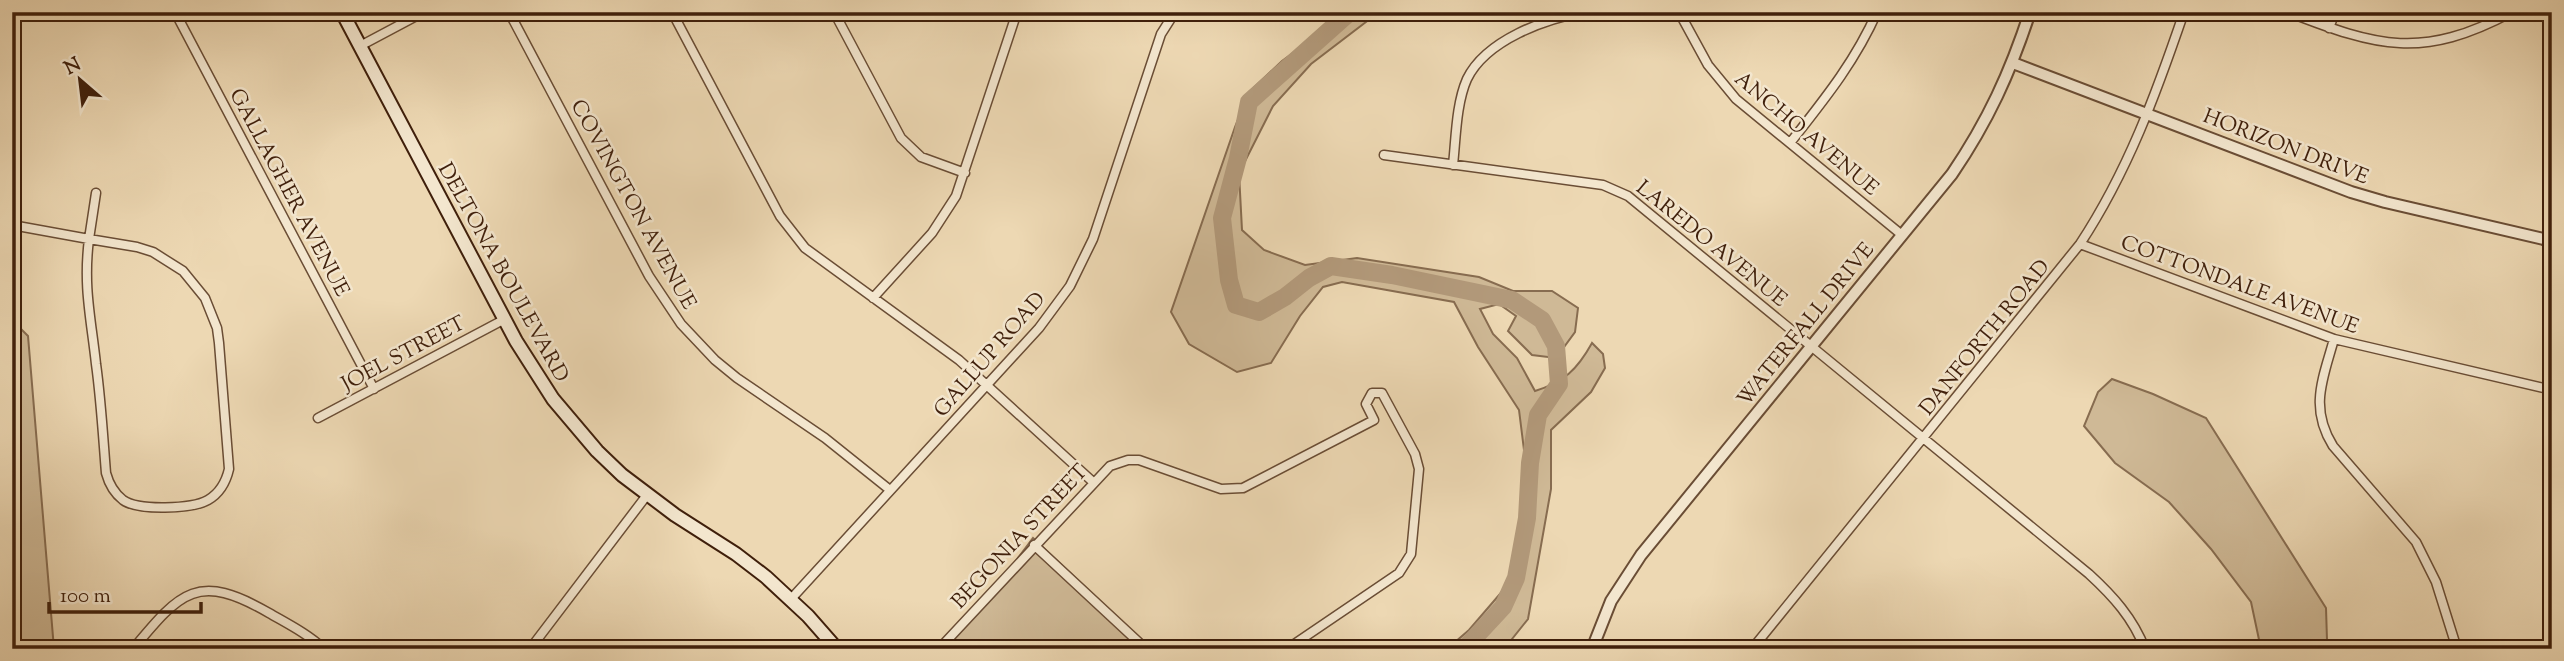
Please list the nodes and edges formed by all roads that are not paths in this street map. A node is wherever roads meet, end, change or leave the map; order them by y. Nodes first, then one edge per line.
1 (175, 12) edge
2 (342, 12) edge
3 (424, 12) edge
4 (509, 12) edge
5 (672, 12) edge
6 (834, 12) edge
7 (1017, 12) edge
8 (1175, 12) edge
9 (1586, 12) edge
10 (1679, 12) edge
11 (1877, 12) edge
12 (2030, 12) edge
13 (2184, 12) edge
14 (2288, 12) edge
15 (2335, 12) edge
16 (2512, 12) edge
17 (2329, 28) junction
18 (360, 46) junction
19 (2013, 62) junction
20 (2148, 114) junction
21 (1790, 143) junction
22 (1384, 155) dead end
23 (1453, 165) junction
24 (965, 173) junction
25 (96, 193) dead end
26 (12, 225) edge
27 (1902, 235) junction
28 (89, 239) junction
29 (2552, 240) edge
30 (2080, 244) junction
31 (873, 298) junction
32 (505, 319) junction
33 (2334, 339) junction
34 (1811, 346) junction
35 (987, 385) junction
36 (374, 388) junction
37 (2552, 390) edge
38 (318, 418) dead end
39 (1924, 438) junction
40 (1093, 482) junction
41 (890, 490) junction
42 (647, 495) junction
43 (1034, 545) junction
44 (791, 599) junction
45 (133, 649) edge
46 (324, 649) edge
47 (530, 649) edge
48 (837, 649) edge
49 (939, 649) edge
50 (1146, 649) edge
51 (1287, 649) edge
52 (1592, 649) edge
53 (1752, 649) edge
54 (2145, 649) edge
55 (2456, 649) edge

1 - 36 street, GALLAGHER AVENUE
2 - 18 main road, DELTONA BOULEVARD
3 - 18 street
4 - 41 street, COVINGTON AVENUE
5 - 31 street
6 - 24 street
7 - 24 street
8 - 35 street, GALLUP ROAD
9 - 23 street
10 - 21 street, ANCHO AVENUE
11 - 21 street
12 - 19 street, WATERFALL DRIVE
13 - 20 street, DANFORTH ROAD
14 - 17 street
15 - 17 street
16 - 17 street
18 - 32 main road, DELTONA BOULEVARD
19 - 20 street, HORIZON DRIVE
19 - 27 street, WATERFALL DRIVE
20 - 29 street, HORIZON DRIVE
20 - 30 street, DANFORTH ROAD
21 - 27 street, ANCHO AVENUE
22 - 23 street, LAREDO AVENUE
23 - 34 street, LAREDO AVENUE
24 - 31 street
25 - 28 street
26 - 28 street
27 - 34 street, WATERFALL DRIVE
28 - 28 street
30 - 33 street, COTTONDALE AVENUE
30 - 39 street, DANFORTH ROAD
31 - 35 street
32 - 36 street, JOEL STREET
32 - 42 main road, DELTONA BOULEVARD
33 - 37 street, COTTONDALE AVENUE
33 - 55 street
34 - 39 street, LAREDO AVENUE
34 - 52 street, WATERFALL DRIVE
35 - 40 street
35 - 41 street, GALLUP ROAD
36 - 38 street, JOEL STREET
39 - 53 street, DANFORTH ROAD
39 - 54 street, LAREDO AVENUE
40 - 43 street, BEGONIA STREET
40 - 51 street, BEGONIA STREET
41 - 44 street, GALLUP ROAD
42 - 44 main road, DELTONA BOULEVARD
42 - 47 street
43 - 49 street, BEGONIA STREET
43 - 50 street
44 - 48 main road, DELTONA BOULEVARD
45 - 46 street

